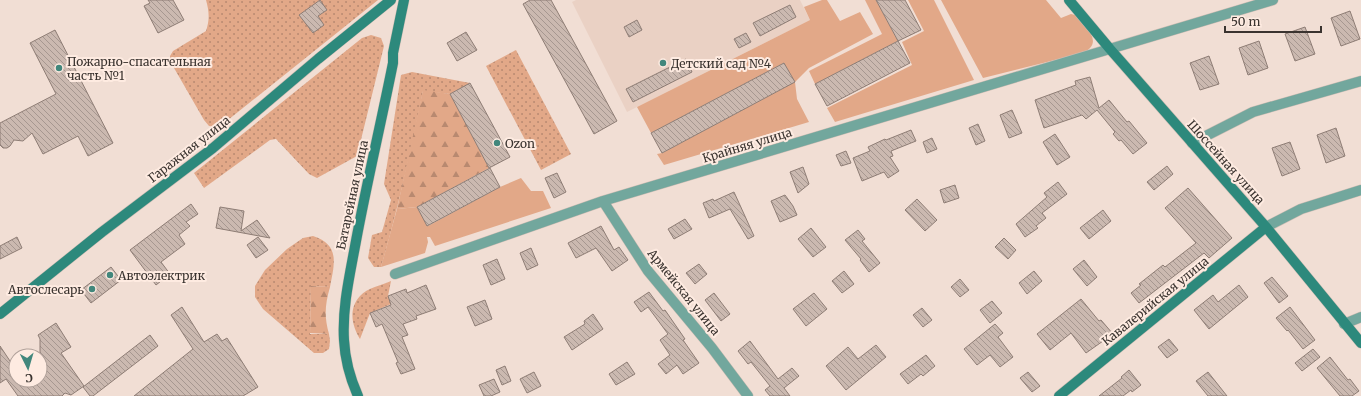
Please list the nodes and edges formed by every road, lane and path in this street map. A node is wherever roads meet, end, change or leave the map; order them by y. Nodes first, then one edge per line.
1 (391, 0) edge
2 (404, 0) edge
3 (1069, 0) edge
4 (1273, 0) edge
5 (1110, 49) junction
6 (1361, 81) edge
7 (1192, 143) junction
8 (1361, 190) edge
9 (603, 201) junction
10 (1266, 227) junction
11 (395, 274) dead end
12 (0, 314) edge
13 (1361, 318) edge
14 (1344, 324) junction
15 (1361, 343) edge
16 (358, 396) edge
17 (748, 396) edge
18 (1059, 396) edge

1 - 12 main road, Гаражная улица
2 - 16 main road, Батарейная улица
3 - 5 main road, Шоссейная улица
4 - 5 street, Крайняя улица
5 - 7 main road, Шоссейная улица
5 - 9 street, Крайняя улица
6 - 7 street
7 - 10 main road, Шоссейная улица
8 - 10 street
9 - 11 street, Крайняя улица
9 - 17 street, Армейская улица
10 - 14 main road, Шоссейная улица
10 - 18 main road, Кавалерийская улица
13 - 14 street
14 - 15 main road, Шоссейная улица

